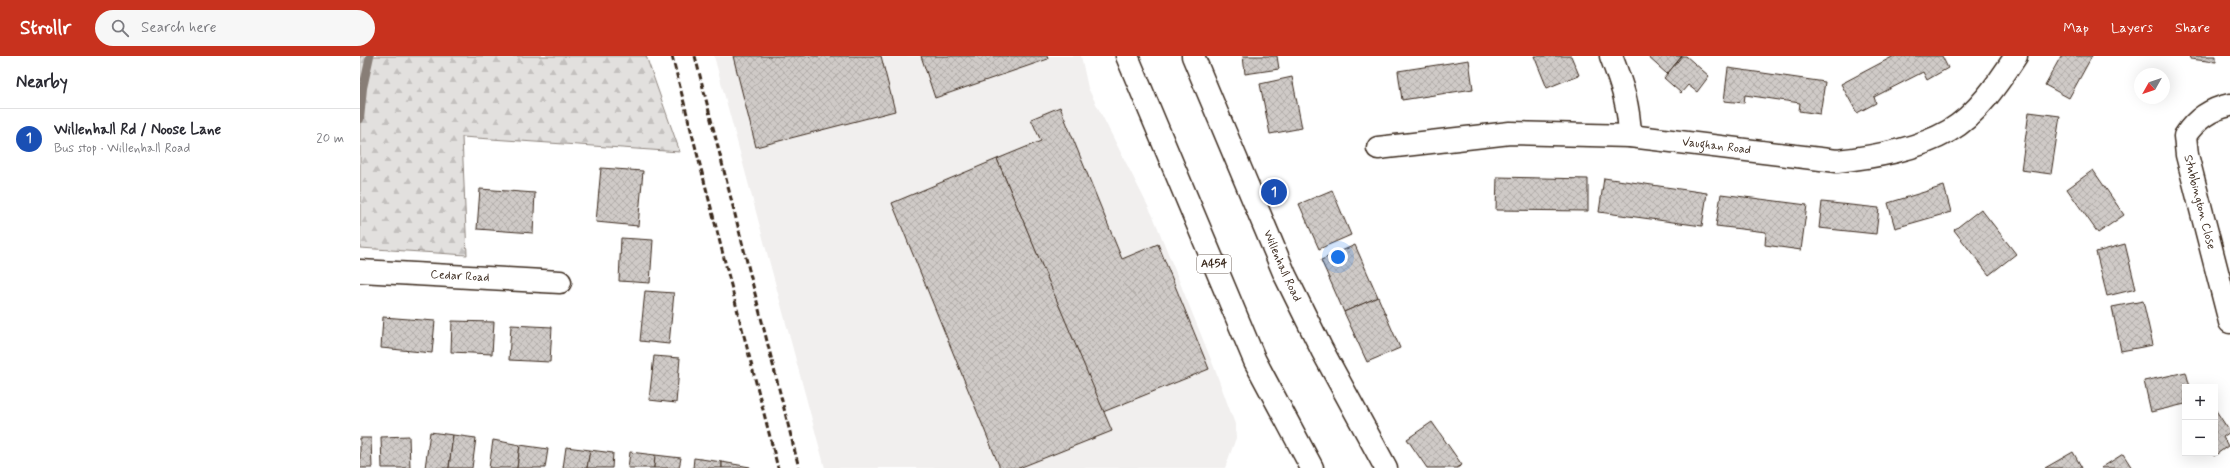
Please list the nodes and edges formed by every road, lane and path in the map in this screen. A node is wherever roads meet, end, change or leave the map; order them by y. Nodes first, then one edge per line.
1 (1127, 56) edge
2 (1194, 56) edge
3 (1611, 56) edge
4 (2016, 56) edge
5 (2230, 105) edge
6 (1630, 136) junction
7 (1378, 148) dead end
8 (360, 271) edge
9 (560, 282) dead end
10 (2230, 322) edge
11 (1312, 468) edge
12 (1386, 468) edge

1 - 11 main road, A454
2 - 12 main road, Willenhall Road
3 - 6 main road
4 - 6 main road, Vaughan Road
5 - 10 main road, Stubbington Close
6 - 7 main road, Vaughan Road
8 - 9 main road, Cedar Road

